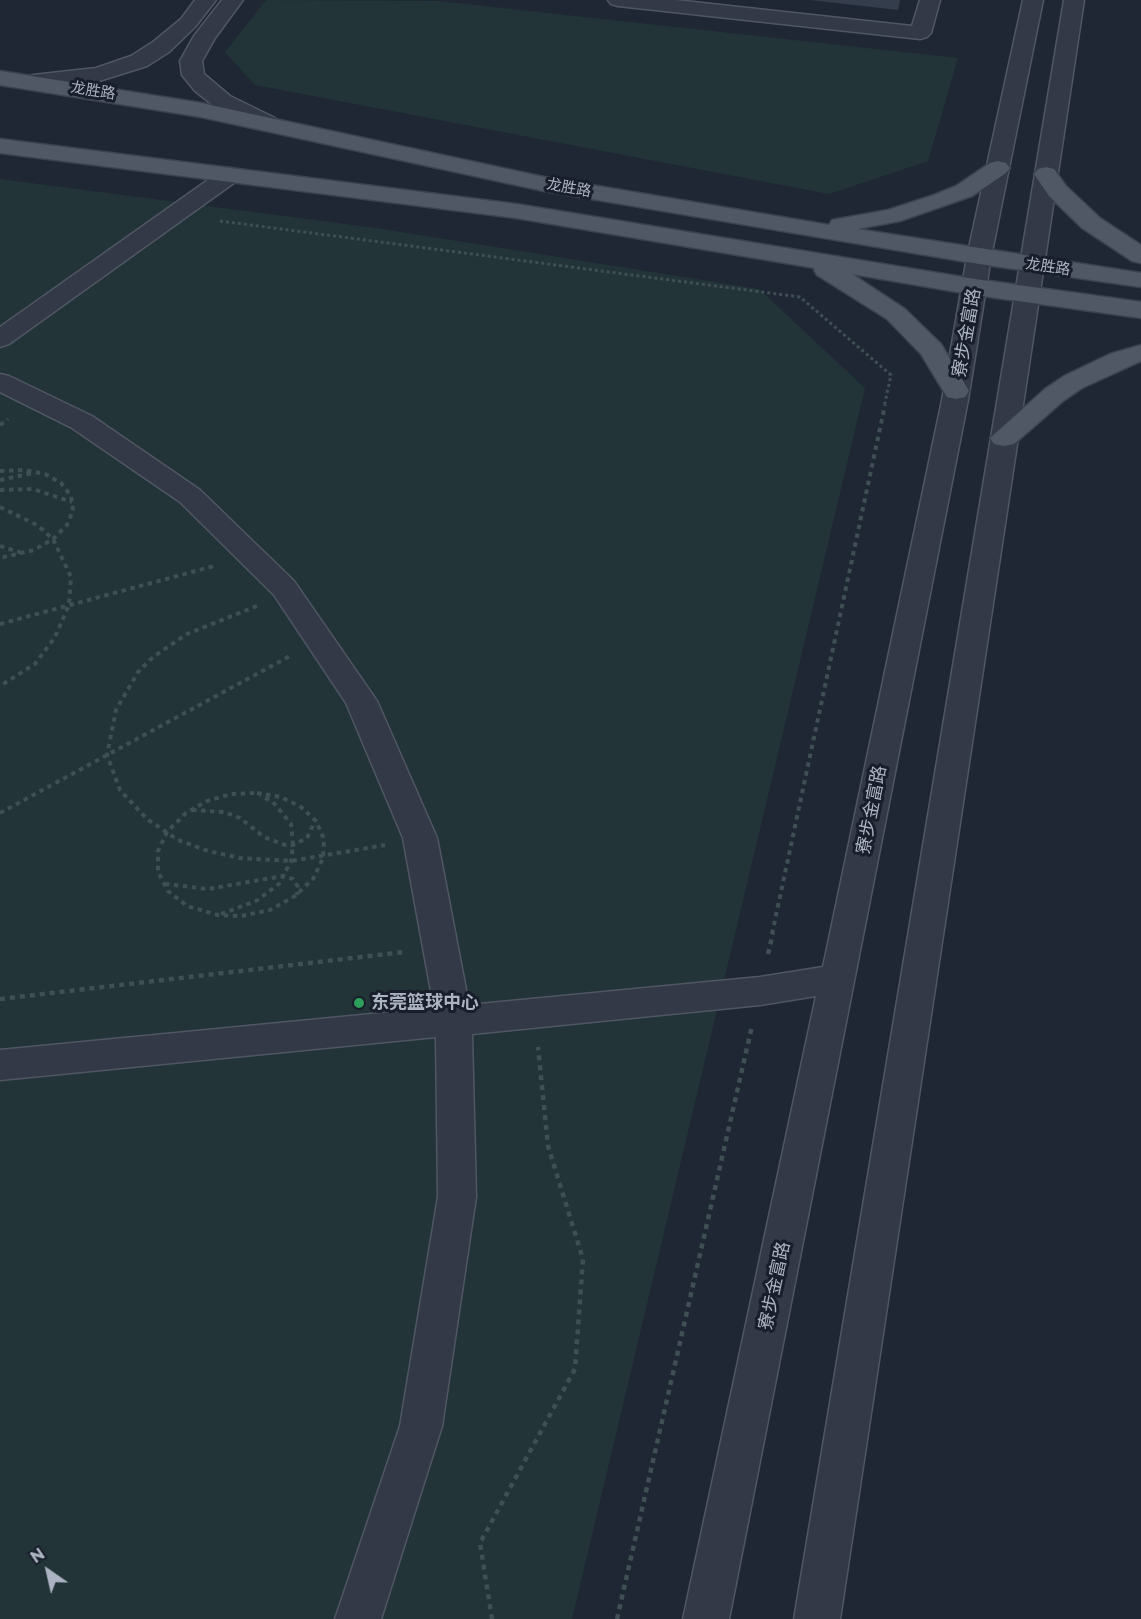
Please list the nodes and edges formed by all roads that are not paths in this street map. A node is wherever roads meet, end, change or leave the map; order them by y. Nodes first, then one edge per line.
1 (206, 0) edge
2 (233, 0) edge
3 (618, 0) edge
4 (930, 0) edge
5 (1033, 0) edge
6 (1074, 0) edge
7 (0, 78) edge
8 (33, 82) junction
9 (267, 123) junction
10 (0, 146) edge
11 (998, 168) junction
12 (1046, 174) junction
13 (230, 175) junction
14 (804, 228) junction
15 (1141, 256) edge
16 (797, 257) junction
17 (977, 272) junction
18 (1029, 279) junction
19 (1141, 280) edge
20 (1141, 310) edge
21 (0, 339) edge
22 (1141, 353) edge
23 (0, 382) edge
24 (956, 391) junction
25 (1004, 438) junction
26 (838, 979) junction
27 (454, 1021) junction
28 (0, 1065) edge
29 (358, 1619) edge
30 (706, 1619) edge
31 (817, 1619) edge

1 - 8 street
2 - 9 street
3 - 4 street
5 - 11 street, 寮步金富路
6 - 12 street
7 - 8 main road, 龙胜路
8 - 9 main road, 龙胜路
9 - 14 main road, 龙胜路
10 - 13 main road, 龙胜路
11 - 14 main road
11 - 17 street, 寮步金富路
12 - 15 main road
12 - 18 street
13 - 16 main road, 龙胜路
13 - 21 street
14 - 17 main road, 龙胜路
16 - 17 main road, 龙胜路
16 - 24 main road
17 - 18 main road, 龙胜路
17 - 24 street, 寮步金富路
18 - 19 main road, 龙胜路
18 - 20 main road, 龙胜路
18 - 25 street
22 - 25 main road
23 - 27 street
24 - 26 street, 寮步金富路
25 - 31 street
26 - 27 street
26 - 30 street, 寮步金富路
27 - 28 street
27 - 29 street

